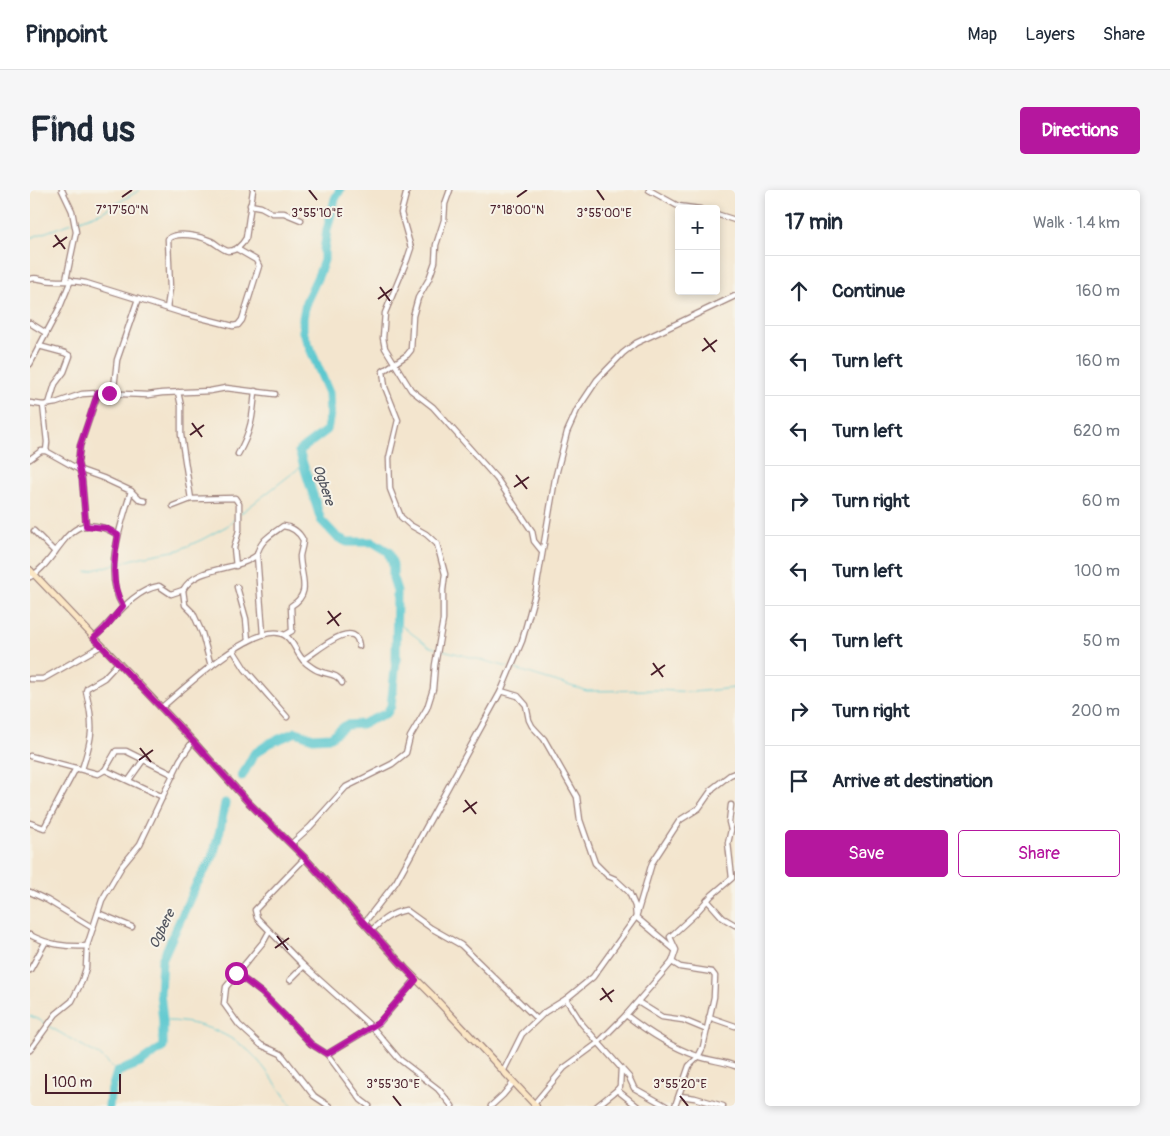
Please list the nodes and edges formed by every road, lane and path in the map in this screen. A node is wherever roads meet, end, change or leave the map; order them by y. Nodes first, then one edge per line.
1 (62, 190) edge
2 (253, 190) edge
3 (407, 190) edge
4 (450, 190) edge
5 (649, 190) edge
6 (250, 205) junction
7 (676, 205) edge
8 (720, 215) edge
9 (301, 220) dead end
10 (735, 220) edge
11 (237, 249) junction
12 (30, 279) edge
13 (68, 280) junction
14 (735, 296) edge
15 (138, 299) junction
16 (167, 308) junction
17 (30, 323) edge
18 (46, 333) junction
19 (39, 346) junction
20 (32, 352) edge
21 (30, 364) edge
22 (394, 364) junction
23 (255, 391) junction
24 (98, 392) junction
25 (178, 392) junction
26 (109, 393) junction
27 (275, 394) dead end
28 (30, 403) edge
29 (49, 404) junction
30 (43, 405) junction
31 (46, 450) junction
32 (238, 454) dead end
33 (30, 459) edge
34 (78, 469) junction
35 (131, 491) junction
36 (191, 499) junction
37 (145, 502) dead end
38 (173, 506) dead end
39 (86, 526) junction
40 (34, 531) dead end
41 (118, 535) junction
42 (542, 551) junction
43 (55, 552) junction
44 (257, 555) junction
45 (236, 566) junction
46 (32, 574) edge
47 (237, 586) dead end
48 (183, 590) junction
49 (123, 606) junction
50 (263, 634) junction
51 (285, 635) junction
52 (94, 638) junction
53 (248, 641) junction
54 (102, 646) junction
55 (359, 646) dead end
56 (234, 650) junction
57 (303, 660) junction
58 (118, 663) junction
59 (211, 666) junction
60 (30, 679) edge
61 (342, 683) dead end
62 (500, 691) junction
63 (161, 708) junction
64 (287, 716) dead end
65 (193, 741) junction
66 (30, 756) edge
67 (144, 759) junction
68 (76, 768) junction
69 (82, 769) junction
70 (104, 770) junction
71 (735, 773) edge
72 (174, 775) junction
73 (129, 780) junction
74 (163, 797) junction
75 (731, 805) dead end
76 (30, 823) edge
77 (732, 835) edge
78 (291, 844) junction
79 (305, 858) junction
80 (30, 892) edge
81 (708, 900) junction
82 (98, 913) junction
83 (636, 917) junction
84 (364, 924) junction
85 (735, 925) edge
86 (132, 927) dead end
87 (92, 928) junction
88 (371, 931) junction
89 (269, 932) junction
90 (30, 935) edge
91 (45, 943) junction
92 (87, 946) junction
93 (676, 950) junction
94 (672, 962) junction
95 (304, 966) junction
96 (30, 970) edge
97 (236, 973) junction
98 (290, 980) dead end
99 (416, 980) junction
100 (566, 1000) junction
101 (638, 1002) junction
102 (626, 1015) junction
103 (709, 1017) junction
104 (537, 1019) junction
105 (735, 1026) edge
106 (373, 1028) junction
107 (706, 1030) junction
108 (598, 1043) junction
109 (30, 1050) edge
110 (327, 1054) junction
111 (698, 1057) junction
112 (735, 1066) edge
113 (621, 1067) junction
114 (503, 1072) junction
115 (513, 1083) junction
116 (618, 1090) junction
117 (680, 1096) junction
118 (658, 1104) edge
119 (535, 1105) edge
120 (329, 1106) edge
121 (368, 1106) edge
122 (452, 1106) edge
123 (491, 1106) edge
124 (597, 1106) edge
125 (637, 1106) edge
126 (666, 1106) edge
127 (676, 1106) edge
128 (723, 1106) edge

1 - 13 street
2 - 6 street
3 - 22 street
4 - 22 street
5 - 7 street
6 - 9 street
6 - 11 street
8 - 10 street
11 - 16 street
11 - 16 street
12 - 13 street
13 - 15 street
13 - 18 street
14 - 42 street
15 - 16 street
15 - 26 street
17 - 18 street
18 - 19 street
19 - 20 street
19 - 29 street
20 - 21 street
22 - 42 street
22 - 78 street
23 - 25 street
23 - 27 street
23 - 32 street
24 - 26 street
24 - 29 street
24 - 34 street
25 - 26 street
25 - 36 street
28 - 30 street
29 - 30 street
30 - 31 street
31 - 33 street
31 - 34 street
34 - 35 street
34 - 39 street
35 - 37 street
35 - 41 street
36 - 38 street
36 - 45 street
39 - 41 street
39 - 43 street
40 - 43 street
41 - 49 street
42 - 62 street
43 - 46 street
44 - 45 street
44 - 50 street
44 - 51 street
45 - 48 street
46 - 52 main road
47 - 53 street
48 - 49 street
48 - 59 street
49 - 52 street
50 - 51 street
50 - 53 street
51 - 57 street
52 - 54 main road
53 - 56 street
54 - 58 main road
54 - 60 street
55 - 57 street
56 - 59 street
56 - 64 street
57 - 61 street
58 - 63 main road
58 - 69 street
59 - 63 street
62 - 83 street
62 - 84 street
63 - 65 main road
65 - 72 street
65 - 78 main road
66 - 68 street
67 - 70 street
67 - 72 street
67 - 73 street
68 - 69 street
68 - 76 street
69 - 70 street
70 - 73 street
71 - 83 street
72 - 74 street
73 - 74 street
74 - 82 street
75 - 77 street
77 - 81 street
78 - 79 main road
79 - 84 main road
79 - 89 street
80 - 87 street
81 - 85 street
81 - 93 street
82 - 86 street
82 - 87 street
83 - 93 street
83 - 100 street
84 - 88 main road
87 - 92 street
88 - 99 main road
88 - 104 street
89 - 95 street
89 - 97 street
90 - 91 street
91 - 92 street
91 - 96 street
92 - 109 street
93 - 94 street
94 - 101 street
94 - 103 street
95 - 98 street
95 - 106 street
97 - 110 street
97 - 120 street
99 - 106 street
99 - 114 main road
100 - 104 street
100 - 108 street
101 - 102 street
101 - 107 street
102 - 108 street
102 - 111 street
103 - 105 street
103 - 107 street
104 - 114 street
106 - 110 street
106 - 122 street
107 - 111 street
108 - 113 street
108 - 119 street
110 - 121 street
111 - 112 street
111 - 117 street
113 - 116 street
113 - 118 street
114 - 115 main road
115 - 119 main road
115 - 123 street
116 - 124 street
116 - 125 street
117 - 127 street
117 - 128 street
118 - 126 street

